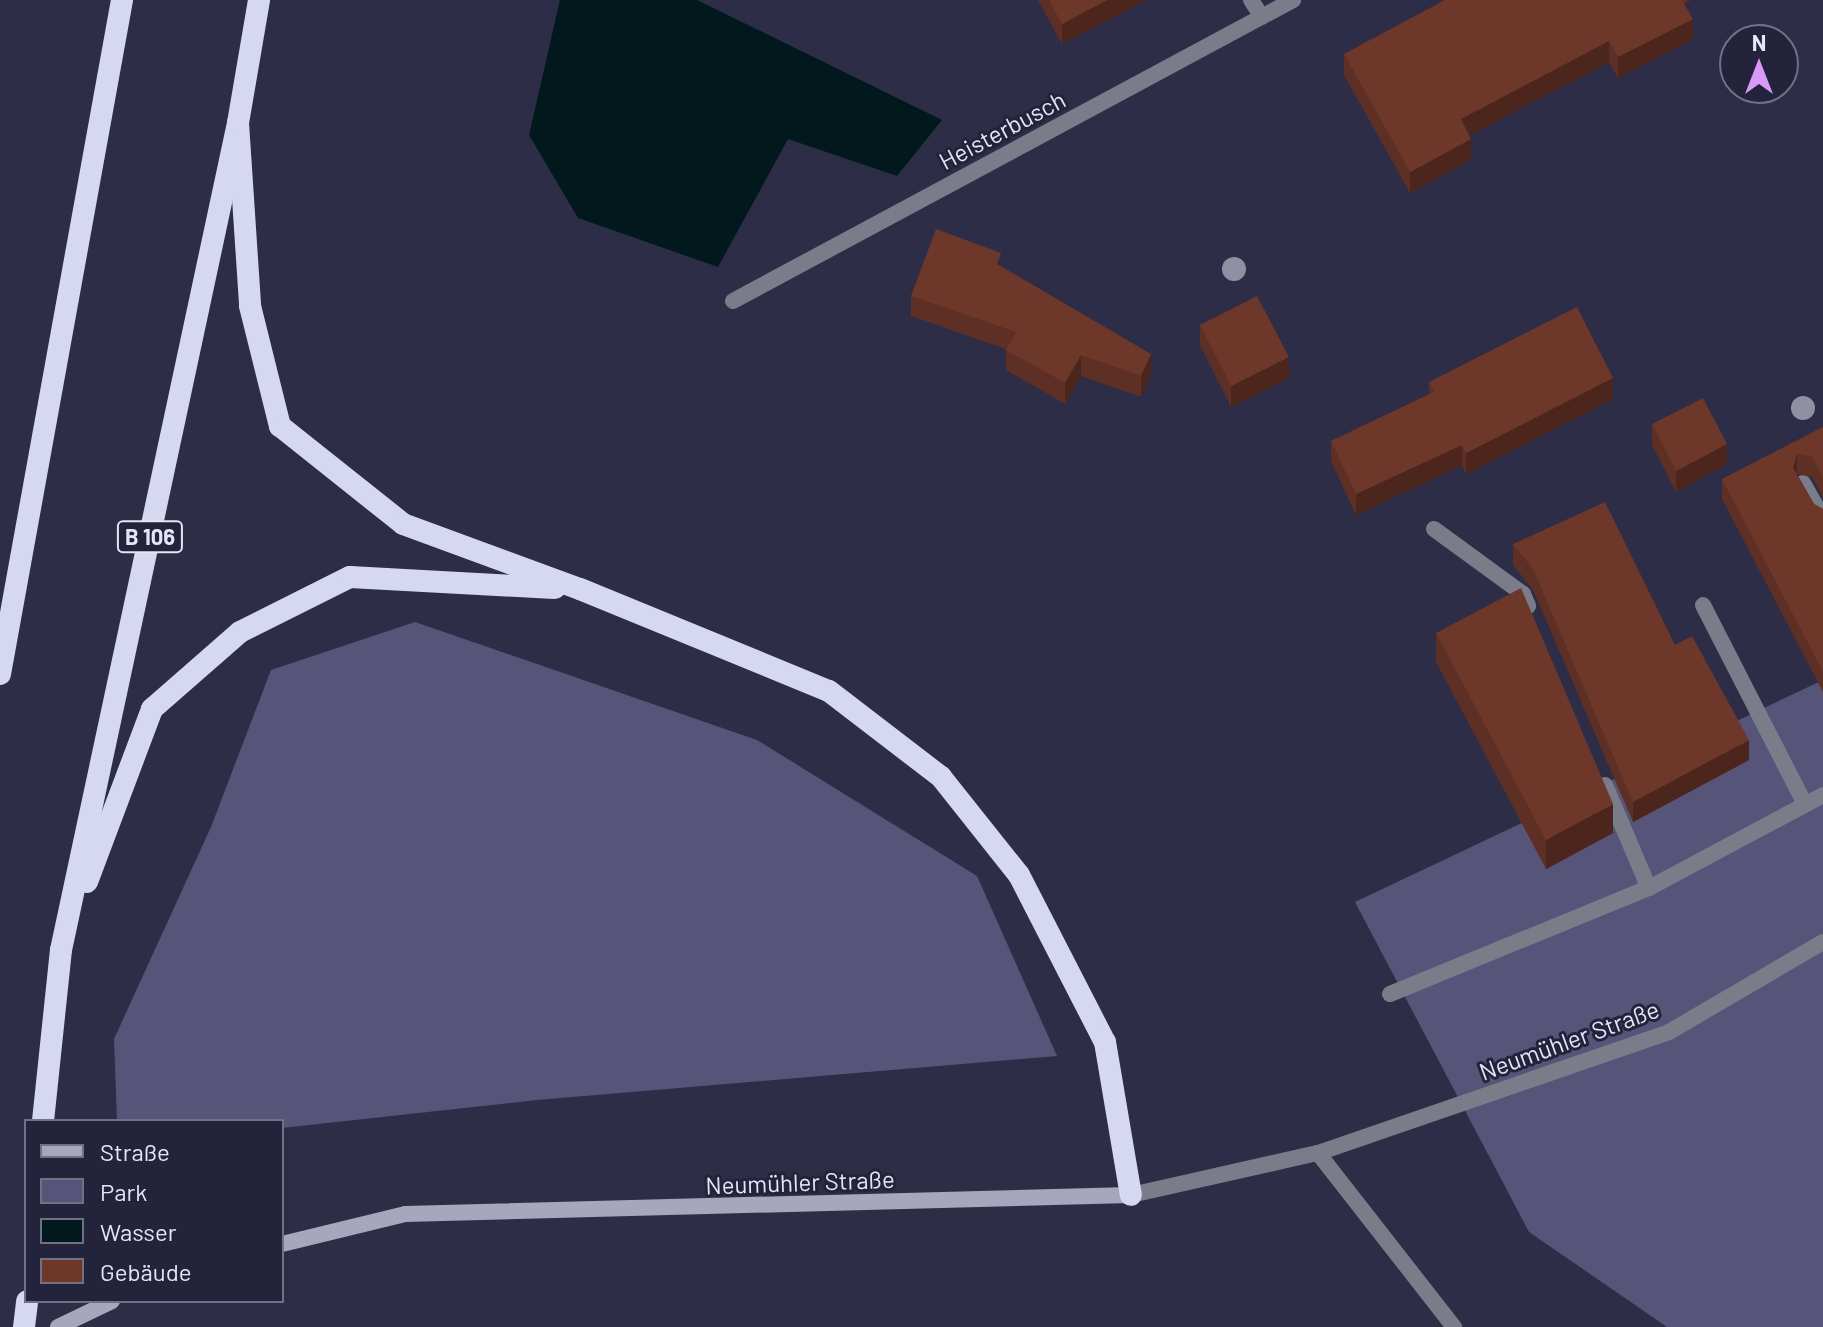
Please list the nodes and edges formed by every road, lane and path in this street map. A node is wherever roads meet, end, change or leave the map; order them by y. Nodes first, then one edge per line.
1 (122, 0) edge
2 (259, 0) edge
3 (1251, 0) edge
4 (1293, 0) edge
5 (1262, 17) junction
6 (238, 123) junction
7 (733, 301) dead end
8 (1803, 483) edge
9 (1823, 518) edge
10 (1434, 529) dead end
11 (580, 589) junction
12 (1703, 605) dead end
13 (1535, 623) edge
14 (0, 674) edge
15 (1598, 770) edge
16 (1823, 795) edge
17 (1805, 804) junction
18 (1649, 888) junction
19 (1823, 942) edge
20 (61, 950) junction
21 (1390, 994) dead end
22 (43, 1119) edge
23 (1318, 1153) junction
24 (1131, 1195) junction
25 (284, 1244) edge
26 (27, 1303) edge
27 (108, 1303) edge
28 (24, 1327) edge
29 (58, 1327) edge
30 (1454, 1327) edge

1 - 14 highway
2 - 6 highway, B 106
3 - 5 street
4 - 5 street, Heisterbusch
5 - 7 street, Heisterbusch
6 - 11 highway
6 - 20 highway, B 106
8 - 9 street
10 - 13 street
11 - 20 highway
11 - 24 highway
12 - 17 street
15 - 18 street
16 - 17 street
17 - 18 street
18 - 21 street
19 - 23 street, Neumühler Straße
20 - 22 highway, B 106
23 - 24 street, Neumühler Straße
23 - 30 street
24 - 25 main road, Neumühler Straße
26 - 28 highway
27 - 29 main road

